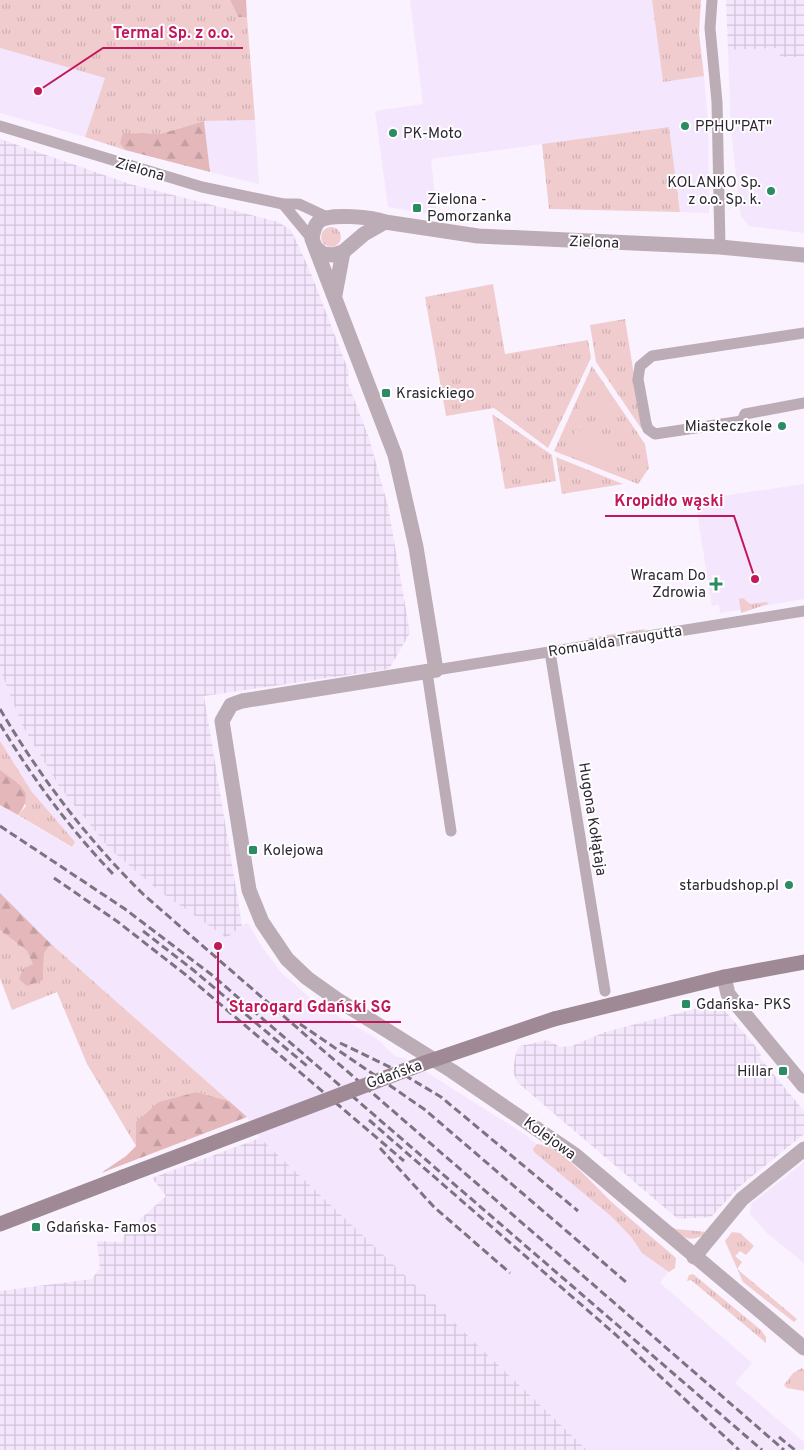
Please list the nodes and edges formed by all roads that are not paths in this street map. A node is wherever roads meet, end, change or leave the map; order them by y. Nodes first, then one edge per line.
1 (712, 0) edge
2 (0, 126) edge
3 (283, 204) junction
4 (333, 218) junction
5 (385, 222) junction
6 (314, 243) junction
7 (720, 247) junction
8 (345, 249) junction
9 (804, 255) edge
10 (336, 296) junction
11 (804, 333) edge
12 (804, 403) edge
13 (804, 611) edge
14 (550, 652) junction
15 (432, 671) junction
16 (242, 701) joint
17 (451, 831) dead end
18 (803, 961) edge
19 (724, 977) junction
20 (605, 991) dead end
21 (804, 1086) edge
22 (804, 1149) edge
23 (0, 1224) edge
24 (694, 1257) junction
25 (804, 1348) edge

1 - 7 street
2 - 3 street, Zielona
3 - 4 street, Zielona
3 - 6 street
4 - 5 street, Zielona
4 - 6 street
4 - 8 street
5 - 7 street, Zielona
5 - 8 street
6 - 8 street
6 - 10 street
7 - 9 street, Zielona
8 - 10 street
10 - 15 street
11 - 12 street
13 - 14 street, Romualda Traugutta
14 - 15 street, Romualda Traugutta
14 - 20 street, Hugona Kołłątaja
15 - 16 street, Romualda Traugutta
15 - 17 street
16 - 24 street, Kolejowa
18 - 19 main road, Gdańska
19 - 21 street
19 - 23 main road, Gdańska, bridge
22 - 24 street
24 - 25 street, Kolejowa

